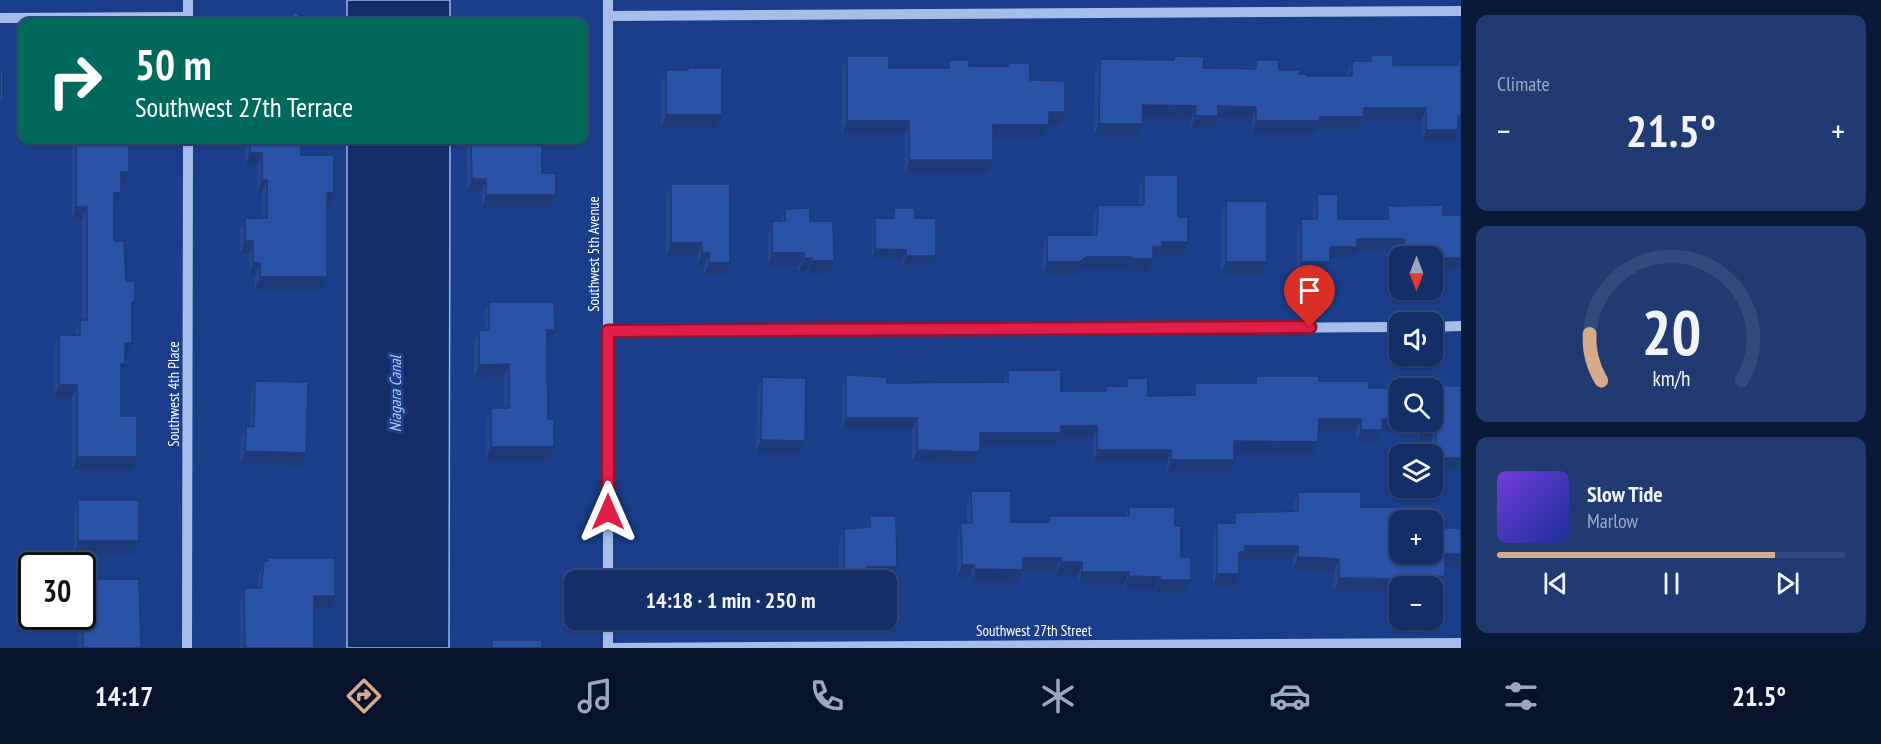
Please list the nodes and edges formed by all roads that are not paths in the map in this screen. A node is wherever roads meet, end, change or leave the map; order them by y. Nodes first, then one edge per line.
1 (188, 0) edge
2 (608, 0) edge
3 (1461, 11) edge
4 (608, 16) junction
5 (0, 18) edge
6 (18, 18) edge
7 (188, 18) edge
8 (188, 144) edge
9 (1461, 326) edge
10 (1389, 327) edge
11 (1443, 327) edge
12 (608, 331) junction
13 (608, 570) edge
14 (608, 630) edge
15 (1461, 643) edge
16 (187, 648) edge
17 (608, 648) edge

1 - 7 street
2 - 4 street, Southwest 5th Avenue
3 - 4 street
4 - 12 street, Southwest 5th Avenue
5 - 6 street
8 - 16 street, Southwest 4th Place
9 - 11 street
10 - 12 street
12 - 13 street, Southwest 5th Avenue
14 - 17 street
15 - 17 street, Southwest 27th Street

